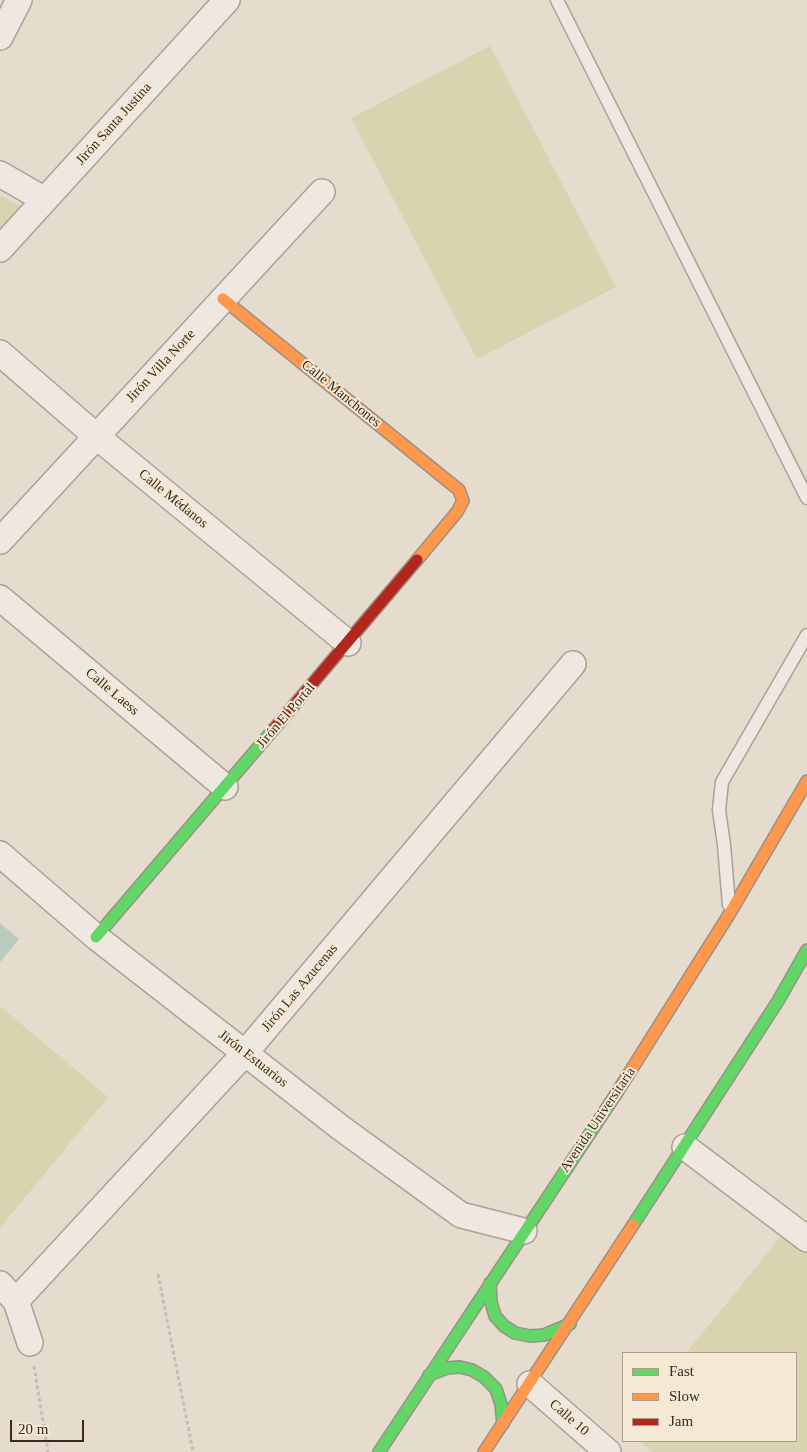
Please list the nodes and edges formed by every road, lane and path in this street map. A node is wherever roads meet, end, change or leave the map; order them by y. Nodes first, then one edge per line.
1 (19, 0) edge
2 (227, 0) edge
3 (557, 0) edge
4 (0, 37) edge
5 (0, 174) edge
6 (322, 192) dead end
7 (45, 200) junction
8 (0, 249) edge
9 (223, 299) junction
10 (0, 353) edge
11 (96, 436) junction
12 (459, 490) joint
13 (807, 498) edge
14 (0, 541) edge
15 (0, 598) edge
16 (807, 635) edge
17 (348, 643) junction
18 (572, 664) dead end
19 (807, 781) edge
20 (225, 787) junction
21 (0, 854) edge
22 (730, 913) junction
23 (96, 937) junction
24 (807, 950) edge
25 (245, 1053) junction
26 (685, 1147) junction
27 (524, 1231) junction
28 (807, 1239) edge
29 (158, 1274) dead end
30 (490, 1283) junction
31 (8, 1292) edge
32 (570, 1324) junction
33 (30, 1343) joint
34 (429, 1375) junction
35 (530, 1384) junction
36 (503, 1424) junction
37 (48, 1452) edge
38 (193, 1452) edge
39 (379, 1452) edge
40 (484, 1452) edge
41 (608, 1452) edge

1 - 4 street
2 - 7 street, Jirón Santa Justina
3 - 13 lane
5 - 7 street
6 - 9 street, Jirón Villa Norte
7 - 8 street, Jirón Santa Justina
9 - 11 street, Jirón Villa Norte
9 - 12 main road, Calle Manchones
10 - 11 street, Calle Médanos
11 - 14 street, Jirón Villa Norte
11 - 17 street, Calle Médanos
12 - 17 main road, Jirón El Portal
15 - 20 street, Calle Laess
16 - 22 lane
17 - 20 main road, Jirón El Portal
18 - 25 street, Jirón Las Azucenas
19 - 22 main road, Avenida Universitaria
20 - 23 main road, Jirón El Portal
21 - 23 street, Jirón Estuarios
22 - 27 main road, Avenida Universitaria
23 - 25 street, Jirón Estuarios
24 - 26 main road
25 - 27 street, Jirón Estuarios
25 - 31 street, Jirón Las Azucenas
26 - 28 street
26 - 32 main road
27 - 30 main road, Avenida Universitaria
29 - 38 path
30 - 32 main road
30 - 34 main road, Avenida Universitaria
31 - 33 street
32 - 35 main road
33 - 37 path
34 - 36 main road
34 - 39 main road, Avenida Universitaria
35 - 36 main road
35 - 41 street, Calle 10
36 - 40 main road

